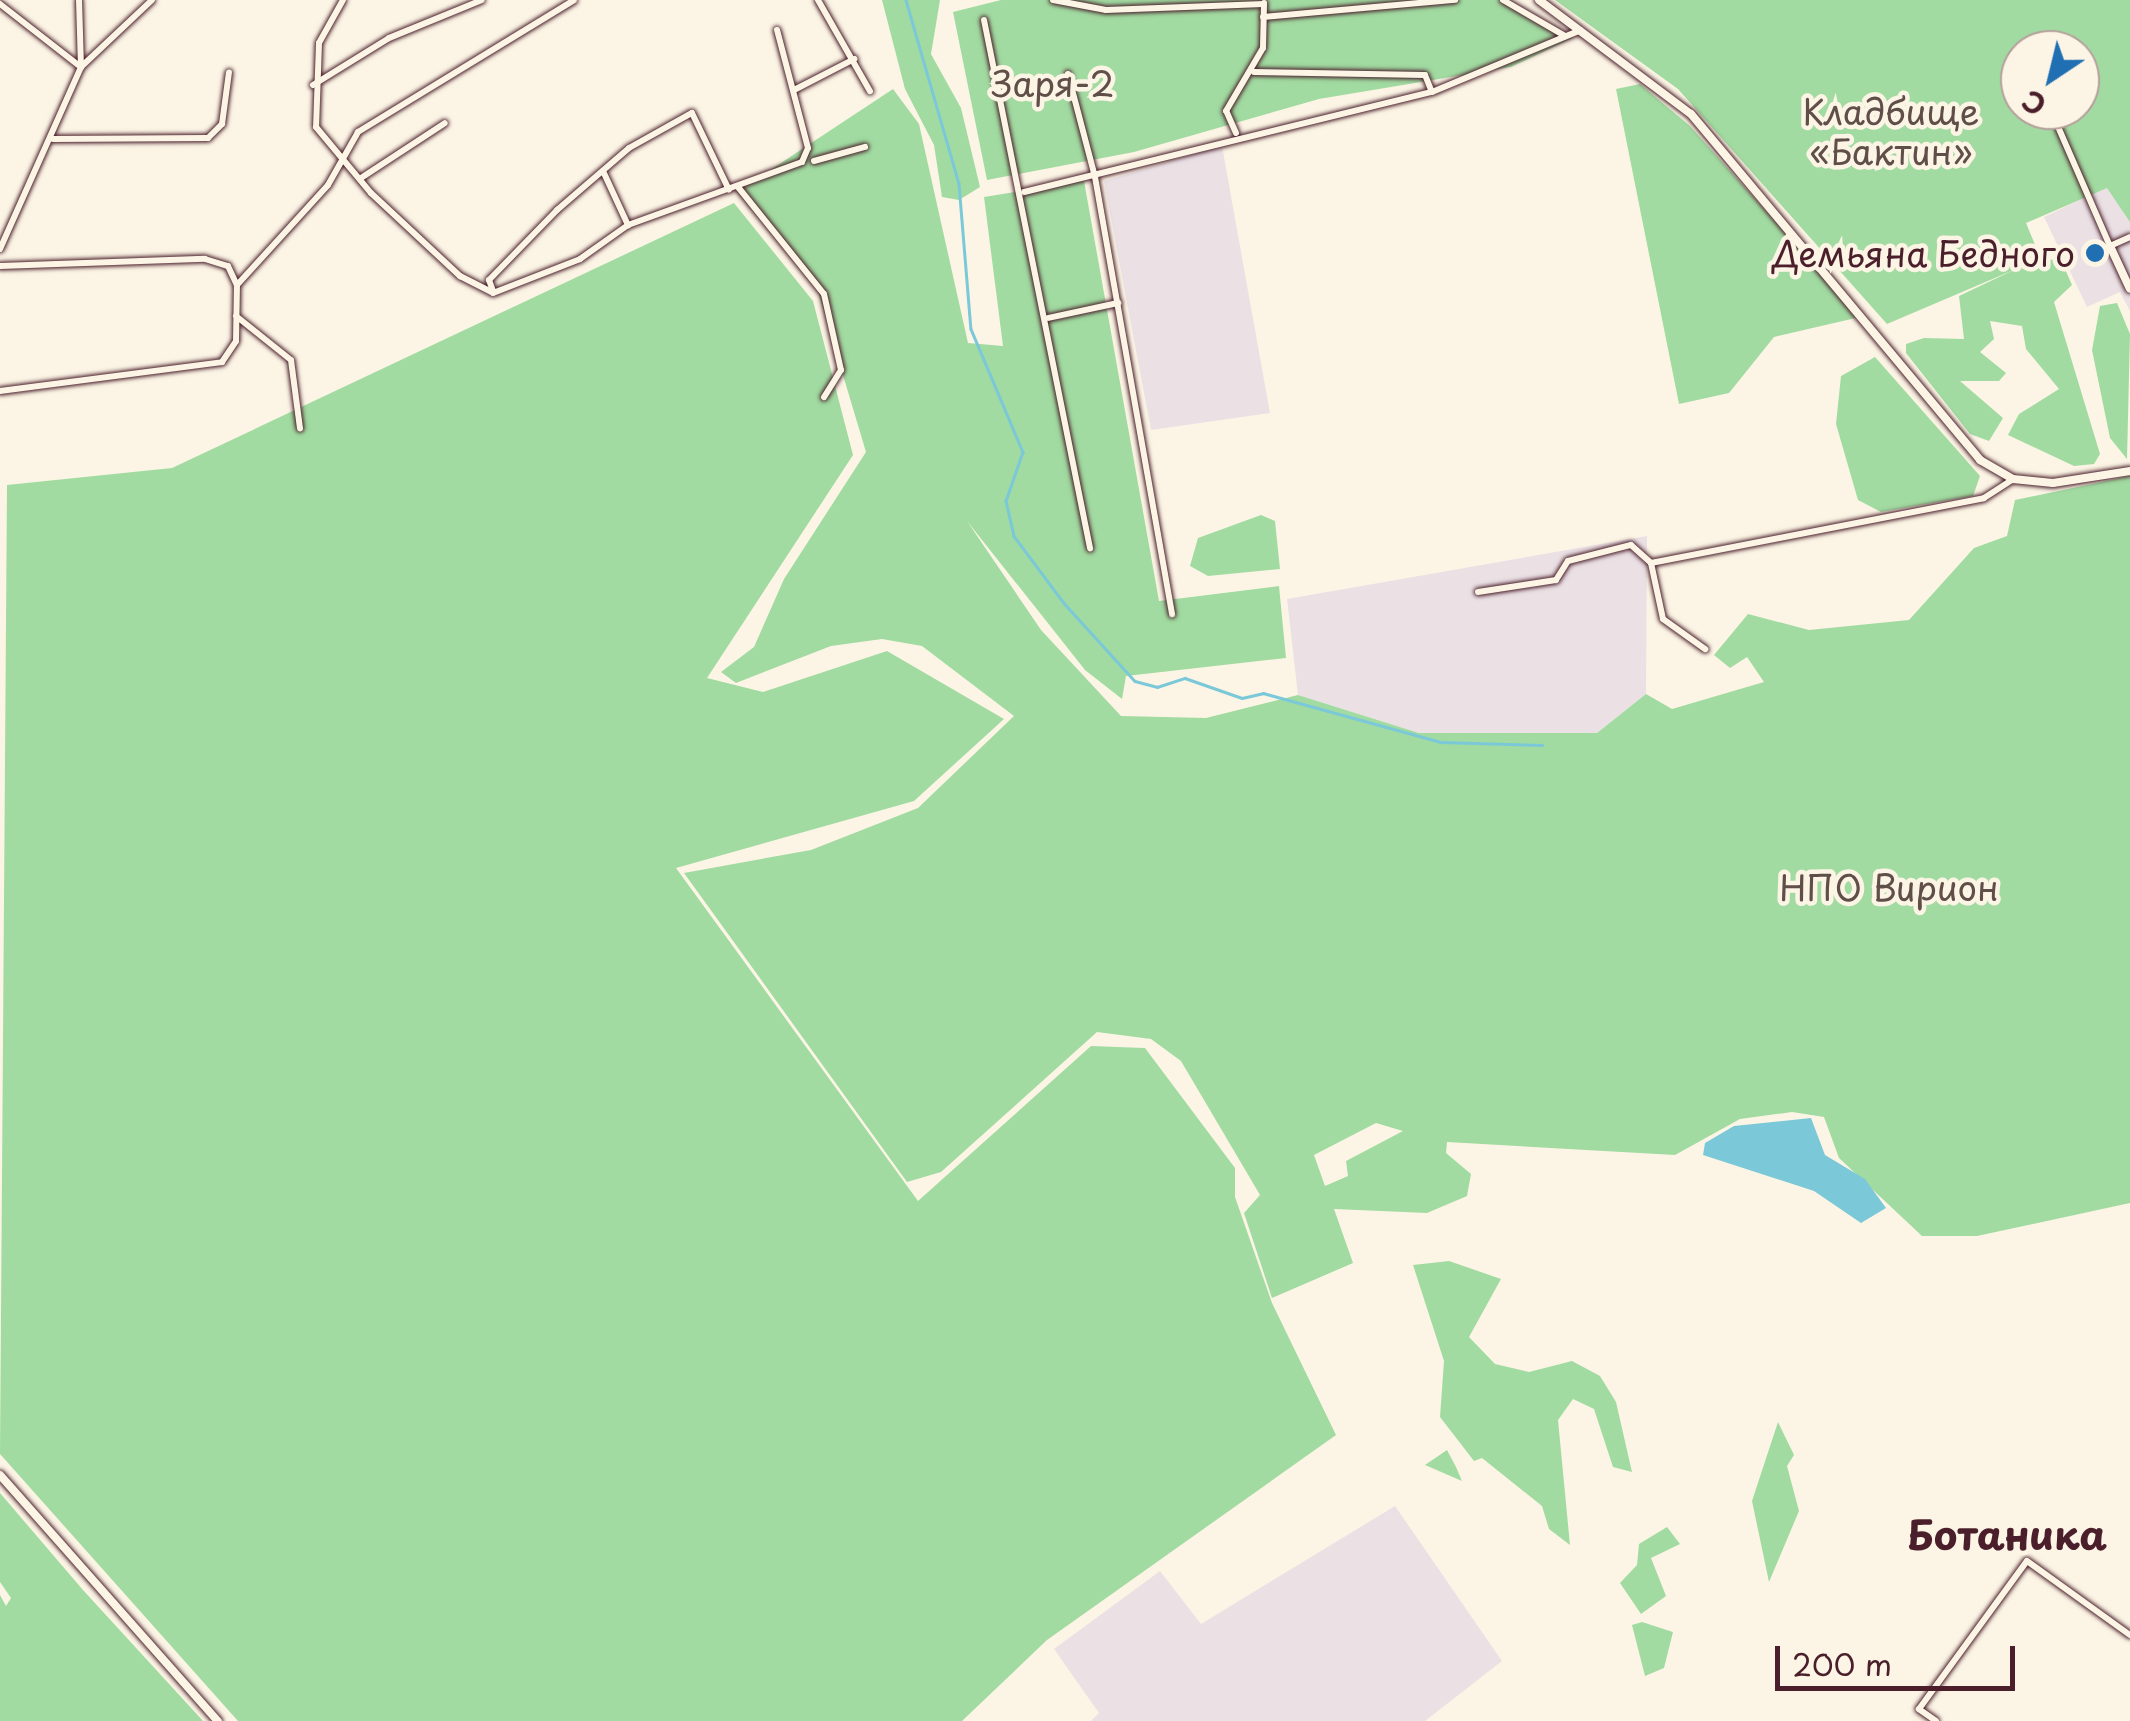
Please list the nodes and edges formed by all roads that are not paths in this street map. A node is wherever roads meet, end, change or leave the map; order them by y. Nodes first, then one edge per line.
1 (80, 0) edge
2 (152, 0) edge
3 (342, 0) edge
4 (482, 0) edge
5 (574, 0) edge
6 (818, 0) edge
7 (1053, 0) edge
8 (1454, 0) edge
9 (1503, 0) edge
10 (1539, 0) edge
11 (1264, 2) edge
12 (0, 4) edge
13 (1515, 4) edge
14 (1264, 16) junction
15 (984, 20) dead end
16 (1582, 29) junction
17 (777, 30) dead end
18 (1566, 36) junction
19 (854, 59) junction
20 (81, 66) junction
21 (228, 72) dead end
22 (1254, 72) junction
23 (1068, 74) dead end
24 (313, 85) junction
25 (794, 90) junction
26 (870, 92) dead end
27 (1432, 92) junction
28 (445, 123) dead end
29 (2059, 130) edge
30 (1236, 134) junction
31 (52, 139) junction
32 (866, 147) dead end
33 (339, 155) junction
34 (814, 161) dead end
35 (602, 171) junction
36 (361, 178) junction
37 (1096, 178) junction
38 (738, 187) junction
39 (729, 190) junction
40 (1024, 192) junction
41 (628, 226) junction
42 (2130, 236) edge
43 (2110, 246) junction
44 (0, 250) edge
45 (0, 266) edge
46 (237, 285) junction
47 (2130, 288) edge
48 (493, 292) junction
49 (1118, 303) junction
50 (236, 316) junction
51 (1048, 318) junction
52 (0, 391) edge
53 (824, 398) dead end
54 (300, 428) dead end
55 (2130, 471) edge
56 (2013, 479) junction
57 (1090, 548) dead end
58 (1651, 563) junction
59 (1478, 592) dead end
60 (1172, 614) dead end
61 (1705, 649) dead end
62 (0, 1476) edge
63 (2130, 1635) edge
64 (218, 1721) edge
65 (1936, 1721) edge

1 - 20 street
2 - 20 street
3 - 24 street
4 - 24 street
5 - 33 street
6 - 19 street
7 - 11 street
8 - 14 street
9 - 13 street
10 - 16 street
11 - 14 street
12 - 20 street
13 - 18 street
14 - 22 street
15 - 40 street
16 - 18 street
16 - 56 street
17 - 25 street
18 - 27 street
19 - 25 street
19 - 26 street
20 - 31 street
21 - 31 street
22 - 27 street
22 - 30 street
23 - 37 street
24 - 33 street
25 - 38 street
27 - 30 street
28 - 36 street
29 - 43 street
30 - 37 street
31 - 44 street
32 - 34 street
33 - 36 street
33 - 46 street
35 - 39 street
35 - 41 street
35 - 48 street
36 - 48 street
37 - 40 street
37 - 49 street
38 - 39 street
38 - 53 street
39 - 41 street
40 - 51 street
41 - 48 street
42 - 43 street
43 - 47 street
45 - 46 street
46 - 50 street
49 - 51 street
49 - 60 street
50 - 52 street
50 - 54 street
51 - 57 street
55 - 56 street
56 - 58 street
58 - 59 street
58 - 61 street
62 - 64 street
63 - 65 street

